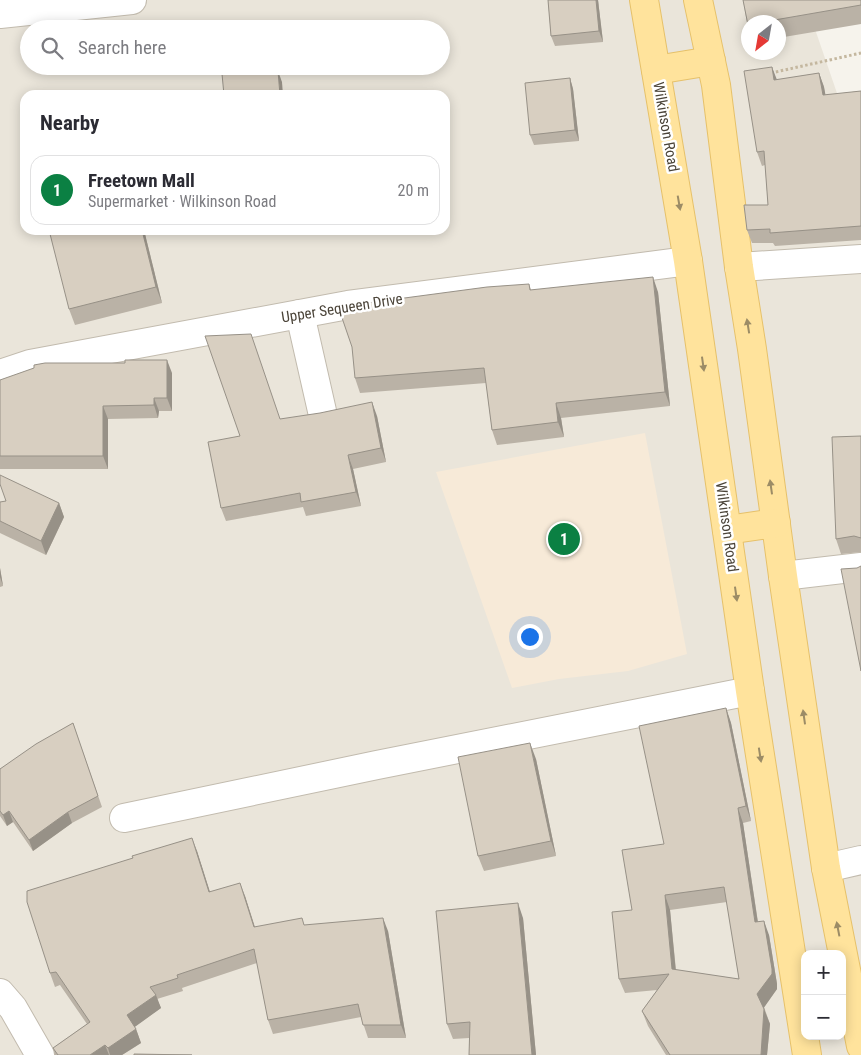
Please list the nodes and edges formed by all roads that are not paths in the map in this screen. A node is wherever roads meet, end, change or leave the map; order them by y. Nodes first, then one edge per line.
1 (132, 0) edge
2 (644, 0) edge
3 (698, 0) edge
4 (0, 14) edge
5 (711, 61) junction
6 (656, 70) junction
7 (861, 259) edge
8 (688, 261) junction
9 (739, 267) junction
10 (300, 314) junction
11 (0, 374) edge
12 (322, 412) edge
13 (776, 523) junction
14 (727, 530) junction
15 (861, 567) edge
16 (783, 576) junction
17 (750, 691) junction
18 (124, 818) dead end
19 (861, 860) edge
20 (826, 868) junction
21 (4, 1005) edge
22 (861, 1046) edge
23 (40, 1055) edge
24 (807, 1055) edge

1 - 4 street
2 - 6 main road, Wilkinson Road
3 - 5 main road
5 - 6 main road
5 - 9 main road
6 -> 8 main road, Wilkinson Road
7 - 9 street
8 - 10 street, Upper Sequeen Drive
8 -> 14 main road, Wilkinson Road
13 -> 9 main road
10 - 11 street, Upper Sequeen Drive
10 - 12 street
13 - 14 main road
13 - 16 main road
14 -> 17 main road, Wilkinson Road
15 - 16 street
20 -> 16 main road
17 - 18 street
17 -> 24 main road, Wilkinson Road
19 - 20 street
22 -> 20 main road
21 - 23 street

